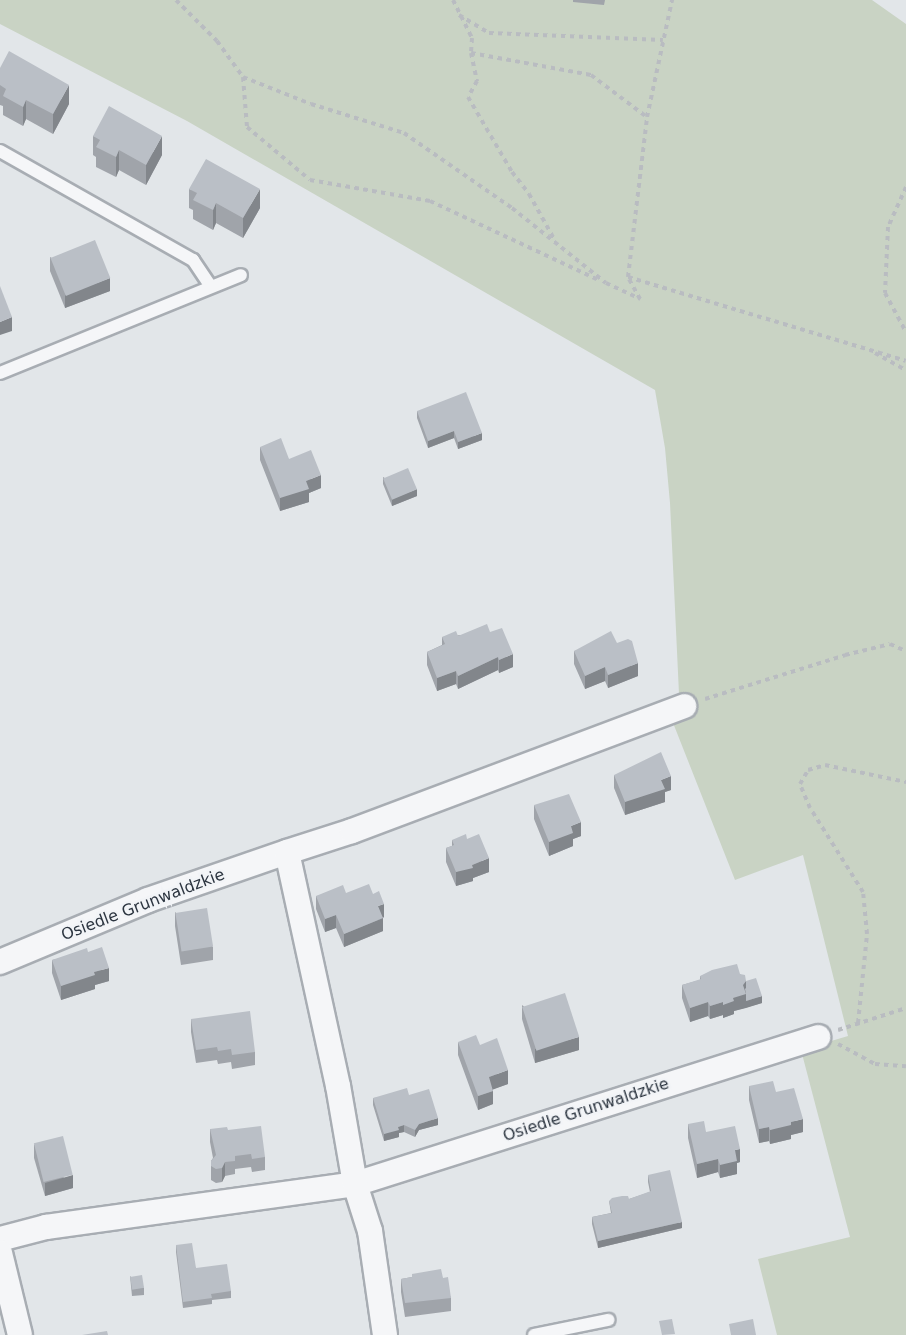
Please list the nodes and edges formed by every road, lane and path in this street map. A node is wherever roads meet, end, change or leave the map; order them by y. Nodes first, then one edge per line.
1 (176, 0) edge
2 (453, 0) edge
3 (672, 0) edge
4 (458, 14) junction
5 (663, 40) junction
6 (471, 53) junction
7 (243, 77) junction
8 (646, 117) junction
9 (0, 151) edge
10 (906, 187) edge
11 (556, 242) junction
12 (241, 275) dead end
13 (628, 277) junction
14 (606, 284) junction
15 (211, 287) junction
16 (906, 332) edge
17 (867, 349) junction
18 (906, 360) edge
19 (906, 370) edge
20 (0, 373) edge
21 (906, 651) edge
22 (684, 706) joint
23 (906, 782) edge
24 (287, 852) junction
25 (0, 962) edge
26 (906, 1008) edge
27 (858, 1023) junction
28 (818, 1036) junction
29 (906, 1066) edge
30 (355, 1184) junction
31 (0, 1239) edge
32 (0, 1253) edge
33 (608, 1320) dead end
34 (20, 1335) edge
35 (385, 1335) edge
36 (534, 1335) edge

1 - 7 path
2 - 4 path
3 - 5 path
4 - 5 path
4 - 6 path
5 - 8 path
6 - 8 path
6 - 11 path
7 - 11 path
7 - 14 path
8 - 13 path
9 - 15 lane
10 - 16 path
11 - 14 path
12 - 15 lane
13 - 14 path
13 - 17 path
15 - 20 lane
17 - 18 path
17 - 19 path
21 - 22 path
22 - 24 street, Osiedle Grunwaldzkie
23 - 27 path
24 - 25 street, Osiedle Grunwaldzkie
24 - 30 street
26 - 27 path
27 - 28 path
28 - 29 path
28 - 30 street, Osiedle Grunwaldzkie
30 - 31 street, Osiedle Grunwaldzkie
30 - 35 street
32 - 34 street
33 - 36 lane

